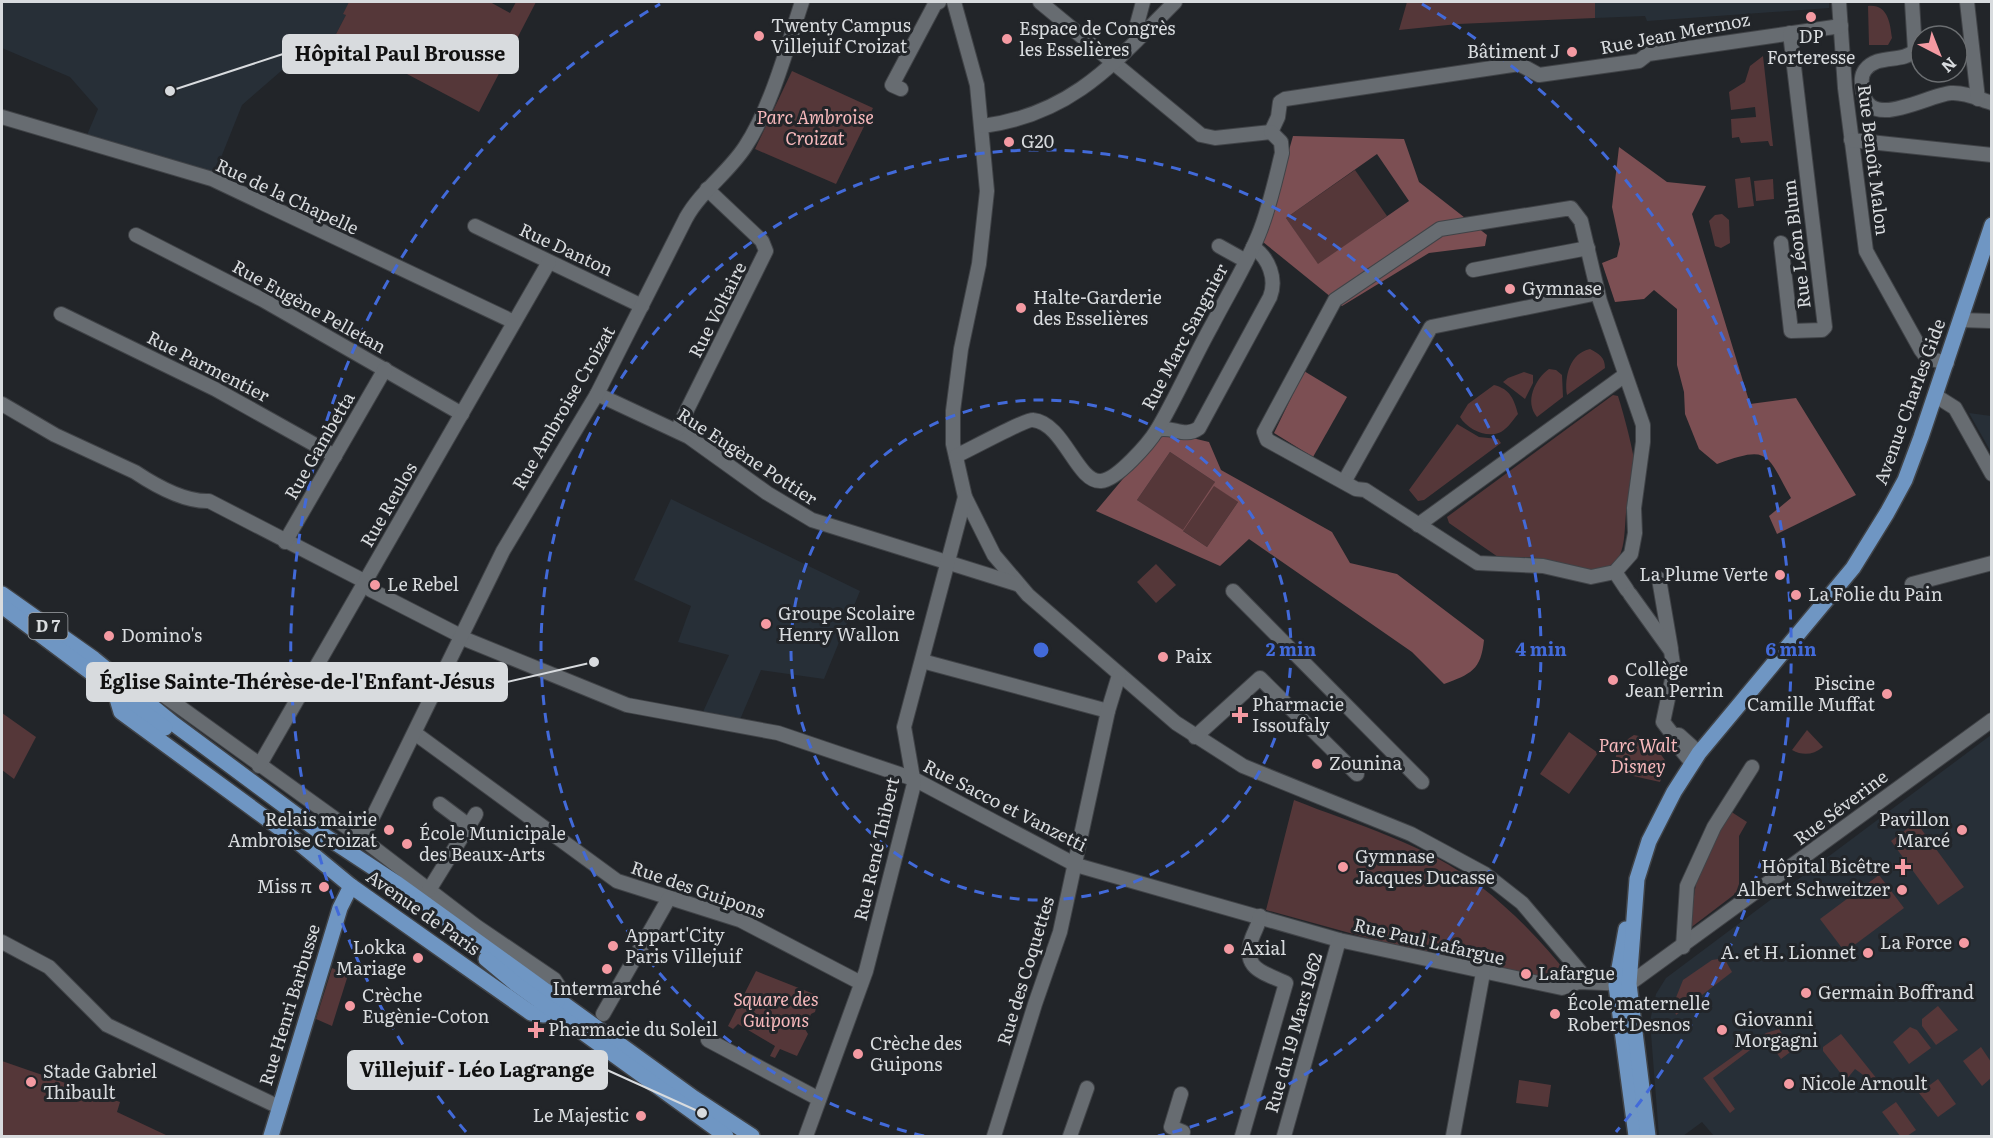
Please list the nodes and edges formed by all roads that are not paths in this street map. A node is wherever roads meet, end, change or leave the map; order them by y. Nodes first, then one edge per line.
1 (802, 2) edge
2 (939, 2) edge
3 (954, 2) edge
4 (1040, 2) edge
5 (1143, 2) edge
6 (1175, 2) edge
7 (1839, 2) edge
8 (1912, 2) edge
9 (1967, 2) edge
10 (1841, 26) junction
11 (1790, 33) junction
12 (1136, 41) junction
13 (1115, 63) junction
14 (901, 89) dead end
15 (1985, 101) edge
16 (2, 117) edge
17 (983, 126) junction
18 (1271, 132) junction
19 (1851, 140) junction
20 (1992, 155) edge
21 (706, 189) junction
22 (1992, 225) edge
23 (475, 226) dead end
24 (136, 235) dead end
25 (1781, 243) dead end
26 (1219, 246) dead end
27 (1253, 247) junction
28 (1588, 248) junction
29 (1245, 261) junction
30 (549, 262) junction
31 (1473, 270) dead end
32 (1598, 293) junction
33 (642, 306) junction
34 (61, 314) dead end
35 (1960, 320) junction
36 (1992, 321) edge
37 (514, 322) junction
38 (1947, 363) junction
39 (385, 369) junction
40 (1625, 375) junction
41 (597, 394) junction
42 (1936, 396) junction
43 (2, 404) edge
44 (462, 414) junction
45 (677, 430) junction
46 (1157, 430) junction
47 (335, 456) junction
48 (956, 456) junction
49 (1992, 474) edge
50 (1344, 482) junction
51 (965, 497) junction
52 (1418, 525) junction
53 (285, 542) junction
54 (1992, 563) edge
55 (946, 564) junction
56 (1615, 572) junction
57 (1659, 579) dead end
58 (366, 582) junction
59 (1017, 584) junction
60 (1912, 584) dead end
61 (1233, 591) dead end
62 (2, 594) edge
63 (2, 606) edge
64 (458, 635) junction
65 (1671, 651) junction
66 (922, 661) junction
67 (1119, 675) junction
68 (120, 687) junction
69 (1108, 711) junction
70 (1992, 720) edge
71 (416, 734) junction
72 (1195, 737) junction
73 (1696, 758) junction
74 (259, 766) junction
75 (1752, 767) dead end
76 (1357, 774) dead end
77 (914, 778) junction
78 (1422, 782) dead end
79 (440, 804) dead end
80 (362, 838) junction
81 (1076, 865) junction
82 (351, 886) junction
83 (429, 890) junction
84 (669, 898) junction
85 (1262, 916) junction
86 (1339, 940) junction
87 (2, 942) edge
88 (1683, 947) junction
89 (1483, 973) junction
90 (861, 982) junction
91 (1589, 982) junction
92 (1623, 984) junction
93 (555, 1005) junction
94 (603, 1014) dead end
95 (708, 1040) dead end
96 (1087, 1088) dead end
97 (1181, 1094) dead end
98 (819, 1099) junction
99 (279, 1107) junction
100 (271, 1137) edge
101 (726, 1137) edge
102 (752, 1137) edge
103 (806, 1137) edge
104 (994, 1137) edge
105 (1070, 1137) edge
106 (1182, 1137) edge
107 (1242, 1137) edge
108 (1284, 1137) edge
109 (1453, 1137) edge
110 (1636, 1137) edge
111 (1648, 1137) edge

1 - 21 street, Rue Ambroise Croizat
2 - 14 street
3 - 17 street
4 - 13 street
5 - 12 street
6 - 12 street
7 - 10 street, Rue Benoît Malon
8 - 15 street
9 - 15 street
10 - 11 street, Rue Jean Mermoz
10 - 19 street, Rue Benoît Malon
11 - 18 street, Rue Jean Mermoz
11 - 25 street, Rue Léon Blum
12 - 13 street
13 - 17 street
13 - 18 street
16 - 37 street, Rue de la Chapelle
17 - 48 street
18 - 27 street
19 - 20 street
19 - 38 street, Rue Benoît Malon
21 - 33 street, Rue Ambroise Croizat
21 - 45 street, Rue Voltaire
22 - 35 main road, Avenue Charles Gide
23 - 30 street, Rue Danton
24 - 39 street, Rue Eugène Pelletan
26 - 29 street, Rue Marc Sangnier
27 - 29 street, Rue Marc Sangnier
27 - 46 street, Rue Marc Sangnier
28 - 31 street
28 - 32 street
28 - 50 street
29 - 46 street, Rue Marc Sangnier
30 - 33 street, Rue Danton
30 - 37 street, Rue Reulos
32 - 40 street
32 - 50 street
33 - 41 street, Rue Ambroise Croizat
34 - 47 street, Rue Parmentier
35 - 36 street
35 - 38 main road, Avenue Charles Gide
37 - 44 street, Rue Reulos
38 - 42 main road, Avenue Charles Gide
39 - 44 street, Rue Eugène Pelletan
39 - 47 street, Rue Gambetta
40 - 52 street
40 - 56 street
41 - 45 street, Rue Eugène Pottier
41 - 64 street, Rue Ambroise Croizat
42 - 49 street
42 - 73 main road, Avenue Charles Gide
43 - 53 street, Rue Sacco et Vanzetti
44 - 58 street, Rue Reulos
45 - 55 street, Rue Eugène Pottier
46 - 48 street, Rue Marc Sangnier
47 - 53 street, Rue Gambetta
48 - 51 street
50 - 52 street
51 - 55 street, Rue René Thibert
51 - 59 street
52 - 56 street
53 - 58 street, Rue Sacco et Vanzetti
54 - 60 street
55 - 59 street, Rue Eugène Pottier
55 - 66 street, Rue René Thibert
56 - 65 street
57 - 65 street
58 - 64 street, Rue Sacco et Vanzetti
58 - 74 street, Rue Reulos
59 - 67 street
61 - 78 street
62 - 68 main road, Avenue de Paris / D 7
63 - 68 main road, Avenue de Paris / D 7
64 - 71 street, Rue Ambroise Croizat
64 - 77 street, Rue Sacco et Vanzetti
65 - 73 street
66 - 69 street
66 - 77 street, Rue René Thibert
67 - 69 street, Rue des Coquettes
67 - 72 street
68 - 74 street, Avenue de Paris
68 - 82 main road, Avenue de Paris
68 - 93 main road, Avenue de Paris / D 7
69 - 81 street, Rue des Coquettes
70 - 88 street, Rue Séverine
71 - 80 street, Rue Ambroise Croizat
71 - 84 street, Rue des Guipons
72 - 76 street
72 - 91 street
73 - 92 main road, Avenue Charles Gide
74 - 80 street, Avenue de Paris
75 - 88 street
77 - 81 street, Rue Sacco et Vanzetti
77 - 90 street, Rue René Thibert
79 - 83 street
80 - 83 street, Avenue de Paris
81 - 85 street, Rue Sacco et Vanzetti
81 - 104 street, Rue des Coquettes
82 - 93 main road, Avenue de Paris
82 - 99 main road, Rue Henri Barbusse
83 - 93 street, Avenue de Paris
84 - 90 street, Rue des Guipons
84 - 94 street
85 - 86 street, Rue Paul Lafargue
85 - 107 street
86 - 89 street, Rue Paul Lafargue
86 - 108 street, Rue du 19 Mars 1962
87 - 99 street
88 - 92 street, Rue Séverine
89 - 91 street, Rue Paul Lafargue
89 - 109 street
90 - 98 street, Rue René Thibert
91 - 92 street, Rue Paul Lafargue
92 - 110 main road
92 - 111 main road
93 - 101 main road, Avenue de Paris / D 7
93 - 102 main road, Avenue de Paris / D 7
95 - 98 street
96 - 105 street
97 - 106 street
98 - 103 street, Rue René Thibert
99 - 100 main road, Rue Henri Barbusse

